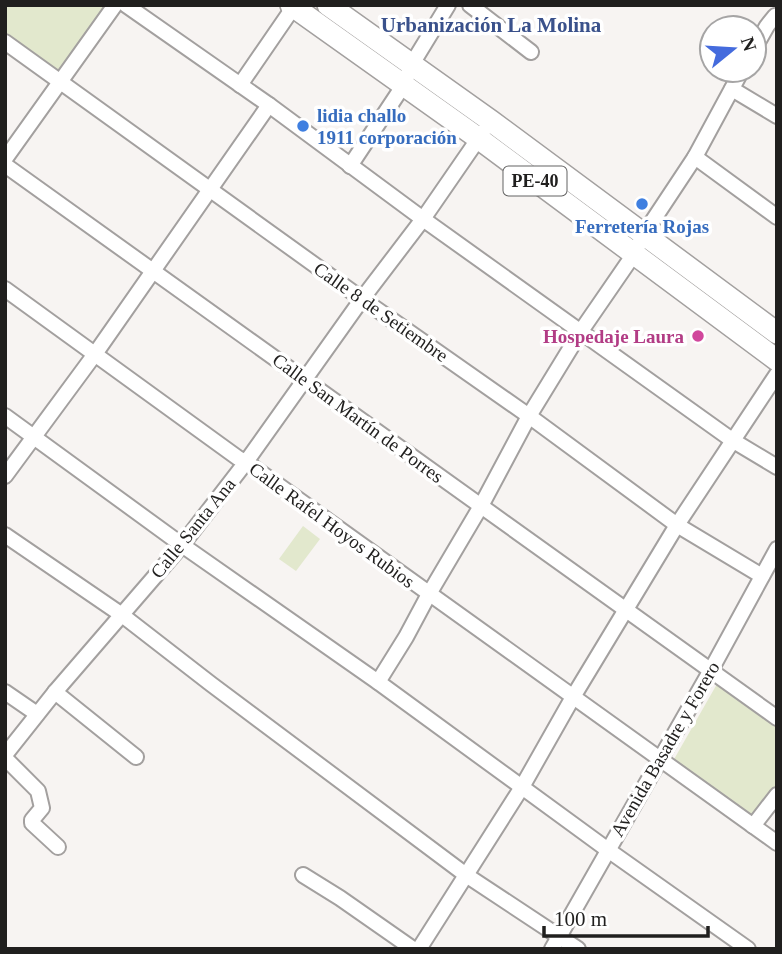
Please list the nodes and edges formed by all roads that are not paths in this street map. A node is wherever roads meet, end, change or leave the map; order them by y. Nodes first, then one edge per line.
1 (115, 5) edge
2 (126, 5) edge
3 (328, 5) edge
4 (448, 5) edge
5 (470, 5) edge
6 (294, 6) edge
7 (5, 42) edge
8 (531, 52) dead end
9 (412, 64) junction
10 (61, 83) junction
11 (735, 84) edge
12 (240, 85) junction
13 (403, 86) junction
14 (732, 89) junction
15 (269, 105) junction
16 (777, 116) edge
17 (491, 121) junction
18 (478, 138) junction
19 (695, 157) junction
20 (5, 159) edge
21 (5, 165) edge
22 (350, 166) junction
23 (210, 190) junction
24 (777, 217) edge
25 (423, 219) junction
26 (645, 234) junction
27 (634, 254) junction
28 (152, 271) junction
29 (5, 289) edge
30 (362, 299) junction
31 (581, 331) junction
32 (777, 332) edge
33 (94, 354) junction
34 (777, 360) edge
35 (777, 374) edge
36 (305, 380) junction
37 (5, 416) edge
38 (529, 416) junction
39 (33, 437) junction
40 (732, 440) junction
41 (246, 462) junction
42 (777, 467) edge
43 (5, 476) edge
44 (481, 506) junction
45 (677, 525) junction
46 (5, 535) edge
47 (182, 545) junction
48 (777, 548) edge
49 (762, 576) junction
50 (429, 594) junction
51 (626, 610) junction
52 (122, 615) junction
53 (710, 670) junction
54 (378, 682) junction
55 (5, 692) edge
56 (55, 692) junction
57 (572, 697) junction
58 (37, 714) junction
59 (777, 718) edge
60 (5, 757) edge
61 (136, 757) dead end
62 (660, 759) junction
63 (522, 787) junction
64 (777, 795) edge
65 (753, 826) junction
66 (777, 843) edge
67 (58, 847) dead end
68 (608, 850) junction
69 (303, 875) dead end
70 (466, 875) junction
71 (555, 942) edge
72 (412, 949) edge
73 (419, 949) edge
74 (578, 949) edge
75 (748, 949) edge

1 - 10 street
2 - 12 street
3 - 9 highway, PE-40
4 - 9 street
5 - 8 street
6 - 12 street
6 - 13 highway, PE-40
7 - 10 street, Calle 8 de Setiembre
9 - 13 street
9 - 17 highway, PE-40
10 - 20 street
10 - 23 street, Calle 8 de Setiembre
11 - 14 street
12 - 15 street
13 - 18 highway, PE-40
13 - 22 street
14 - 16 street
14 - 19 street
15 - 22 street
15 - 23 street
17 - 18 street, Calle Santa Ana
17 - 26 highway, PE-40
18 - 25 street, Calle Santa Ana
18 - 27 highway, PE-40
19 - 24 street
19 - 26 street
21 - 28 street, Calle San Martín de Porres
22 - 25 street
23 - 28 street
23 - 30 street, Calle 8 de Setiembre
25 - 30 street, Calle Santa Ana
25 - 31 street
26 - 27 street
26 - 32 highway, PE-40
27 - 31 street
27 - 34 highway, PE-40
28 - 33 street
28 - 36 street, Calle San Martín de Porres
29 - 33 street, Calle Rafel Hoyos Rubios
30 - 36 street, Calle Santa Ana
30 - 38 street, Calle 8 de Setiembre
31 - 38 street
31 - 40 street
33 - 39 street
33 - 41 street, Calle Rafel Hoyos Rubios
35 - 40 street
36 - 41 street, Calle Santa Ana
36 - 44 street, Calle San Martín de Porres
37 - 39 street
38 - 44 street
38 - 45 street, Calle 8 de Setiembre
39 - 43 street
39 - 47 street
40 - 42 street
40 - 45 street
41 - 47 street, Calle Santa Ana
41 - 50 street, Calle Rafel Hoyos Rubios
44 - 50 street
44 - 51 street, Calle San Martín de Porres
45 - 49 street, Calle 8 de Setiembre
45 - 51 street
46 - 52 street
47 - 52 street, Calle Santa Ana
47 - 54 street
48 - 49 street, Avenida Basadre y Forero
49 - 53 street, Avenida Basadre y Forero
50 - 54 street
50 - 57 street, Calle Rafel Hoyos Rubios
51 - 53 street, Calle San Martín de Porres
51 - 57 street
52 - 56 street, Calle Santa Ana
52 - 70 street
53 - 59 street, Calle San Martín de Porres
53 - 62 street, Avenida Basadre y Forero
54 - 63 street
55 - 58 street
56 - 58 street, Calle Santa Ana
56 - 61 street
57 - 62 street, Calle Rafel Hoyos Rubios
57 - 63 street
58 - 60 street, Calle Santa Ana
60 - 67 street
62 - 65 street, Calle Rafel Hoyos Rubios
62 - 68 street, Avenida Basadre y Forero
63 - 68 street
63 - 70 street
64 - 65 street
65 - 66 street, Calle Rafel Hoyos Rubios
68 - 71 street, Avenida Basadre y Forero
68 - 75 street
69 - 72 street
70 - 71 street
70 - 73 street
71 - 74 street

